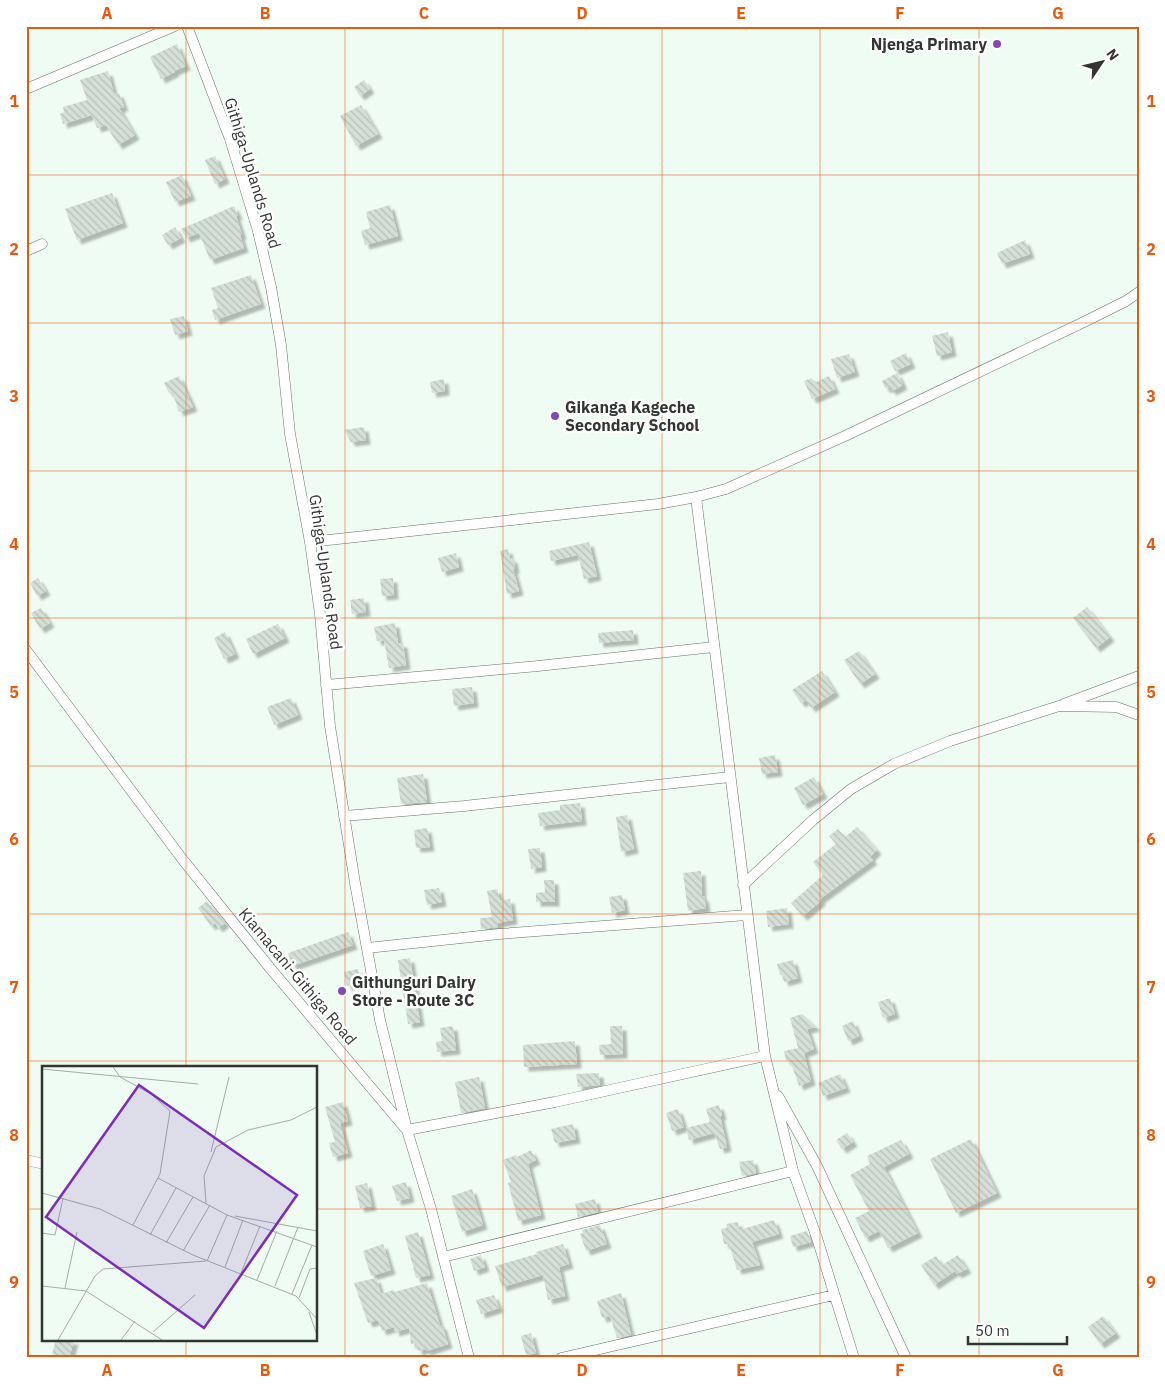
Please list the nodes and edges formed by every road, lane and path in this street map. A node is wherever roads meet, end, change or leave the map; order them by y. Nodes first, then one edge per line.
1 (175, 26) edge
2 (187, 26) edge
3 (26, 89) edge
4 (42, 244) dead end
5 (26, 251) edge
6 (1139, 292) edge
7 (696, 497) junction
8 (310, 542) junction
9 (714, 647) junction
10 (26, 650) edge
11 (1139, 676) edge
12 (326, 685) junction
13 (1059, 706) junction
14 (1139, 715) edge
15 (730, 777) junction
16 (344, 816) junction
17 (743, 885) junction
18 (747, 915) junction
19 (367, 948) junction
20 (764, 1056) junction
21 (772, 1086) junction
22 (407, 1130) junction
23 (26, 1160) edge
24 (42, 1164) edge
25 (793, 1170) junction
26 (443, 1257) junction
27 (834, 1295) junction
28 (469, 1358) edge
29 (561, 1358) edge
30 (854, 1358) edge
31 (906, 1358) edge

1 - 3 street
2 - 8 street, Githiga-Uplands Road
4 - 5 street
6 - 7 street
7 - 8 street
7 - 9 street
8 - 12 street, Githiga-Uplands Road
9 - 12 street
9 - 15 street
10 - 22 street, Kiamacani-Githiga Road
11 - 13 street
12 - 16 street, Githiga-Uplands Road
13 - 14 street
13 - 17 street
15 - 16 street
15 - 17 street
16 - 19 street, Githiga-Uplands Road
17 - 18 street
18 - 19 street
18 - 20 street
19 - 22 street, Githiga-Uplands Road
20 - 21 street
20 - 22 street
21 - 25 street
21 - 31 street
22 - 26 street, Kiamacani-Githiga Road
23 - 24 street
25 - 26 street
25 - 27 street
26 - 28 street, Kiamacani-Githiga Road
27 - 29 street
27 - 30 street

